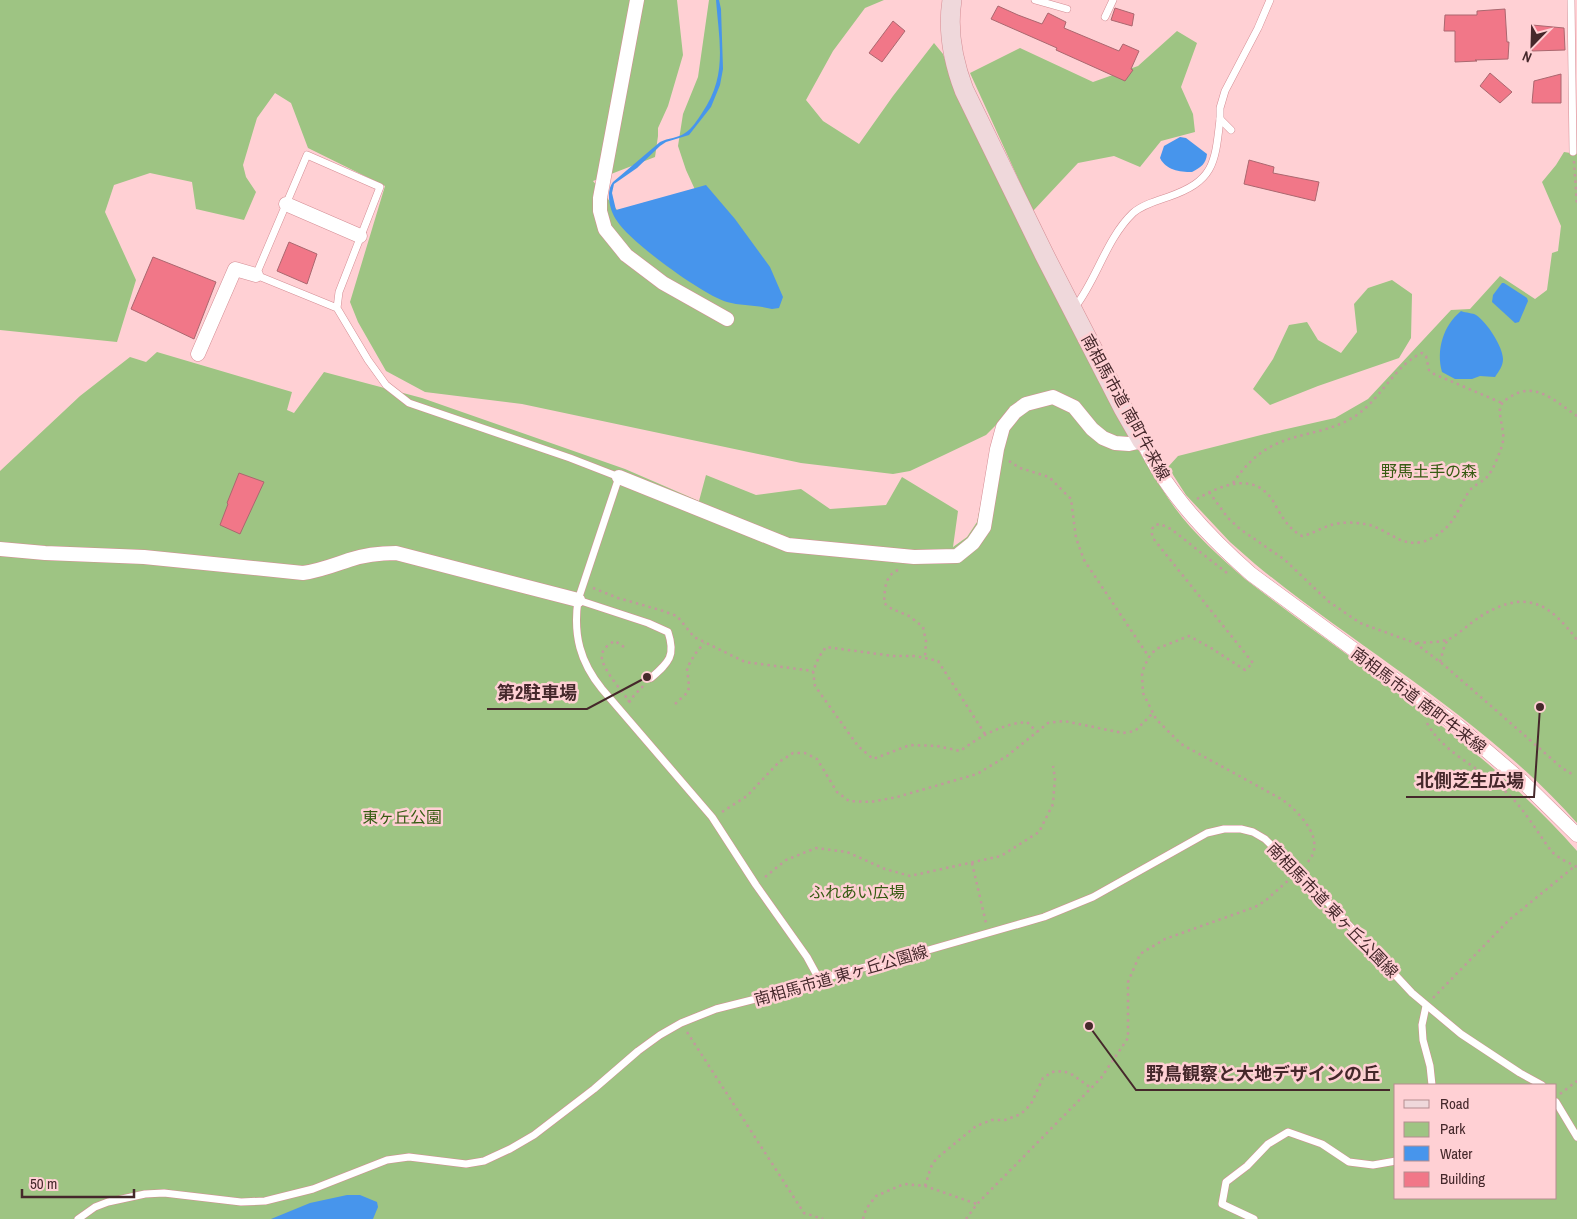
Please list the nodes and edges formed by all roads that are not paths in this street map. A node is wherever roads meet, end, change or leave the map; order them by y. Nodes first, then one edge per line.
1 (637, 0) edge
2 (952, 0) edge
3 (1035, 0) edge
4 (1113, 0) edge
5 (1270, 0) edge
6 (1571, 0) edge
7 (1067, 9) dead end
8 (1105, 16) dead end
9 (1220, 119) junction
10 (1231, 130) dead end
11 (1573, 152) road end
12 (286, 204) junction
13 (360, 236) junction
14 (256, 275) junction
15 (337, 308) junction
16 (1073, 310) junction
17 (727, 319) dead end
18 (198, 354) dead end
19 (1142, 441) junction
20 (620, 478) junction
21 (0, 549) edge
22 (578, 600) junction
23 (651, 678) dead end
24 (1577, 835) edge
25 (819, 979) junction
26 (1426, 1006) junction
27 (1432, 1084) edge
28 (1540, 1084) edge
29 (1557, 1102) edge
30 (1577, 1137) edge
31 (1394, 1161) edge
32 (78, 1219) edge
33 (1254, 1219) edge

1 - 17 street
2 - 16 street, 南相馬市道 南町牛来線
3 - 7 lane
4 - 8 lane
5 - 9 lane
6 - 11 lane
9 - 10 lane
9 - 16 lane
12 - 13 street
12 - 13 lane
12 - 14 lane
13 - 15 lane
14 - 15 lane
14 - 18 street
15 - 20 lane
16 - 19 street, 南相馬市道 南町牛来線
19 - 20 street
19 - 24 street, 南相馬市道 南町牛来線
20 - 22 lane
21 - 22 street
22 - 23 lane
22 - 25 lane
25 - 26 lane, 南相馬市道 東ヶ丘公園線
25 - 32 lane, 南相馬市道 東ヶ丘公園線
26 - 27 lane
26 - 28 lane, 南相馬市道 東ヶ丘公園線
29 - 30 lane
31 - 33 lane

